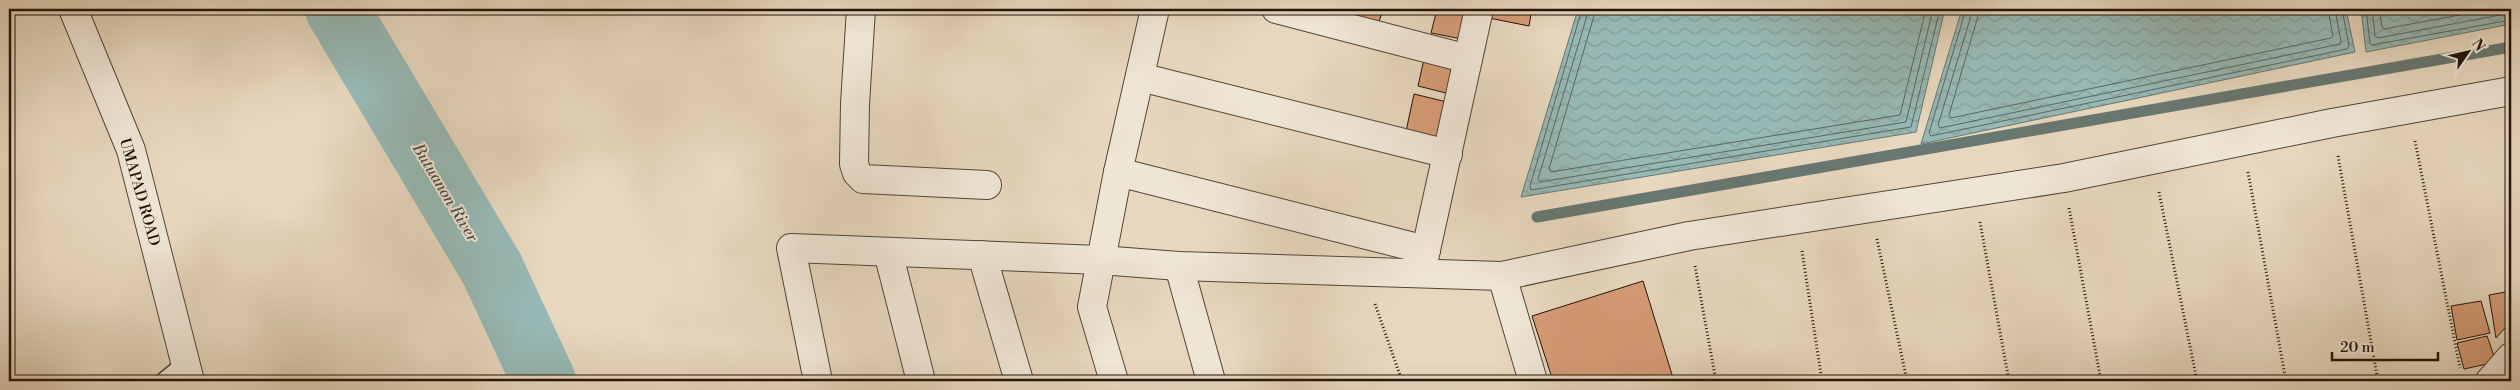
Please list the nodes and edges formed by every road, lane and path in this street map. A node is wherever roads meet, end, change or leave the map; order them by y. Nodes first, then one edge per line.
1 (73, 9) edge
2 (861, 9) edge
3 (1155, 9) edge
4 (1276, 9) edge
5 (1479, 9) edge
6 (1468, 59) junction
7 (1140, 76) junction
8 (2511, 91) edge
9 (2409, 108) junction
10 (2332, 123) junction
11 (2242, 142) junction
12 (1448, 154) junction
13 (2153, 159) junction
14 (1118, 172) junction
15 (2064, 178) junction
16 (986, 185) dead end
17 (1975, 192) junction
18 (1871, 210) junction
19 (1797, 218) junction
20 (1689, 236) junction
21 (888, 252) junction
22 (982, 255) junction
23 (1100, 260) junction
24 (1424, 261) junction
25 (1179, 266) junction
26 (1365, 273) junction
27 (1502, 276) junction
28 (2511, 357) edge
29 (188, 372) edge
30 (2460, 372) dead end
31 (163, 381) edge
32 (818, 381) edge
33 (921, 381) edge
34 (1019, 381) edge
35 (1114, 381) edge
36 (1212, 381) edge
37 (1402, 381) edge
38 (1533, 381) edge
39 (1716, 381) edge
40 (1822, 381) edge
41 (1907, 381) edge
42 (2009, 381) edge
43 (2101, 381) edge
44 (2197, 381) edge
45 (2286, 381) edge
46 (2378, 381) edge
47 (2490, 381) edge

1 - 29 street, UMAPAD ROAD
2 - 16 street
3 - 7 street
4 - 6 street
5 - 6 street
6 - 12 street
7 - 12 street
7 - 14 street
8 - 9 street
9 - 10 street
9 - 30 path
10 - 11 street
10 - 46 path
11 - 13 street
11 - 45 path
12 - 24 street
13 - 15 street
13 - 44 path
14 - 23 street
14 - 24 street
15 - 17 street
15 - 43 path
17 - 18 street
17 - 42 path
18 - 19 street
18 - 41 path
19 - 20 street
19 - 40 path
20 - 27 street
20 - 39 path
21 - 22 street
21 - 32 street
21 - 33 street
22 - 23 street
22 - 34 street
23 - 25 street
23 - 35 street
24 - 26 street
24 - 27 street
25 - 26 street
25 - 36 street
26 - 37 path
27 - 38 street
28 - 47 street
29 - 31 lane

